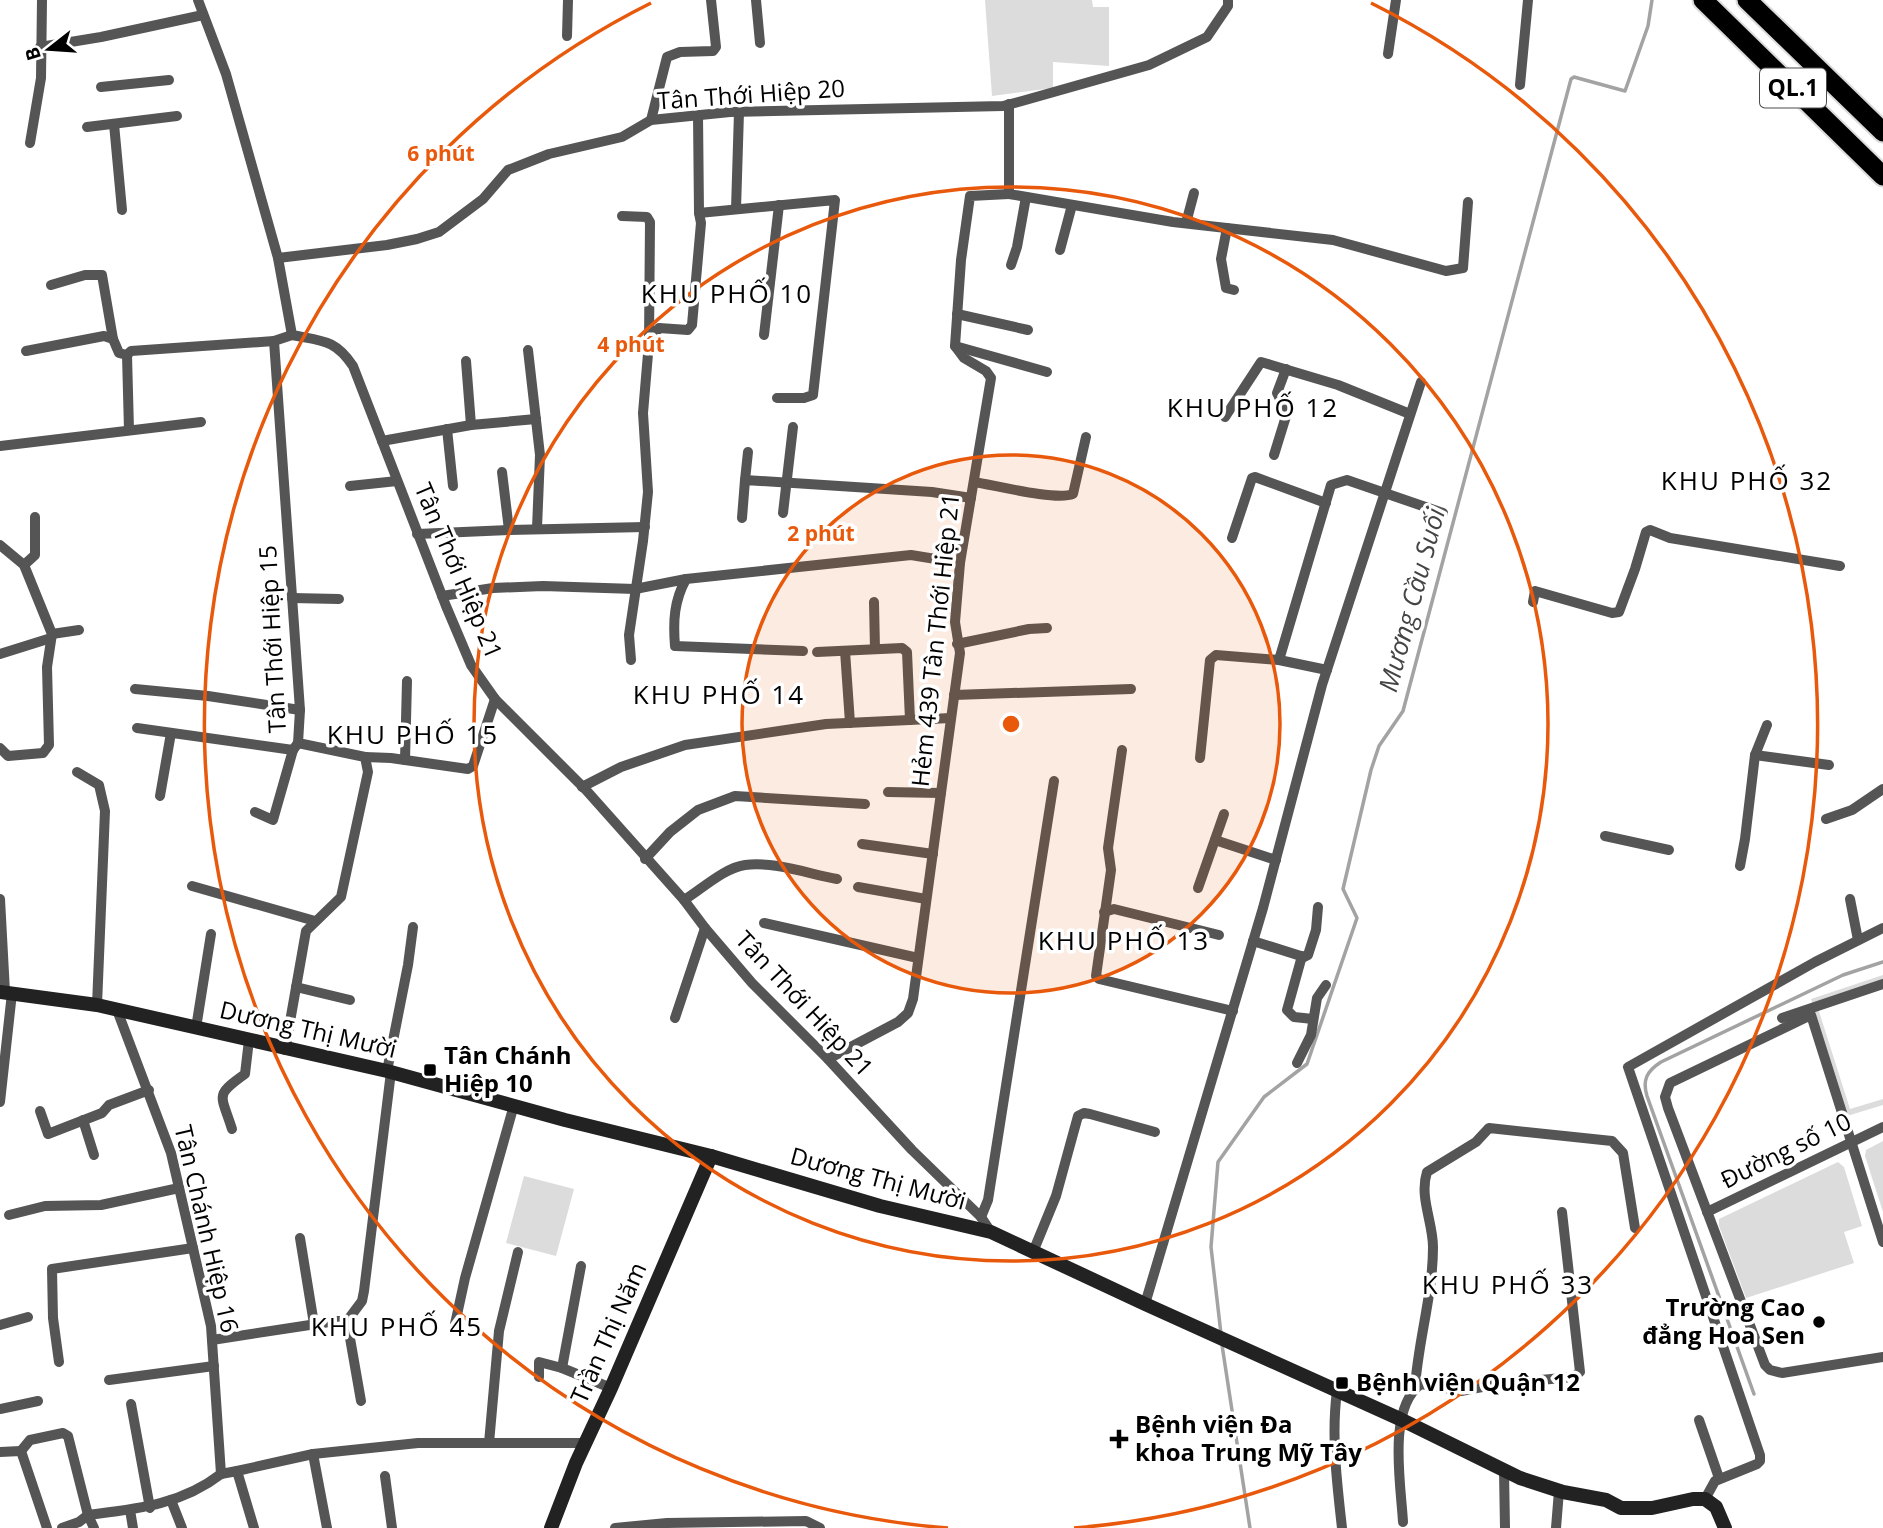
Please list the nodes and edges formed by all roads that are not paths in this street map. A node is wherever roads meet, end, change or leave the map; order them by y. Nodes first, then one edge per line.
1 (42, 0) edge
2 (198, 0) edge
3 (568, 0) edge
4 (711, 0) edge
5 (756, 0) edge
6 (1228, 0) edge
7 (1396, 0) edge
8 (1528, 0) edge
9 (1703, 0) edge
10 (1720, 0) edge
11 (1747, 0) edge
12 (1764, 0) edge
13 (204, 15) junction
14 (567, 36) dead end
15 (760, 43) dead end
16 (40, 47) junction
17 (1388, 54) dead end
18 (169, 80) dead end
19 (1520, 85) dead end
20 (101, 87) dead end
21 (1009, 104) junction
22 (739, 112) junction
23 (177, 116) dead end
24 (698, 116) junction
25 (1883, 117) edge
26 (651, 120) junction
27 (114, 124) junction
28 (87, 127) dead end
29 (1883, 132) edge
30 (30, 143) dead end
31 (1883, 159) edge
32 (1883, 176) edge
33 (1195, 193) dead end
34 (1009, 194) junction
35 (1026, 197) junction
36 (1468, 202) dead end
37 (779, 205) junction
38 (1072, 205) junction
39 (736, 209) junction
40 (122, 210) dead end
41 (699, 213) junction
42 (622, 216) dead end
43 (1186, 223) junction
44 (1227, 228) junction
45 (1060, 250) dead end
46 (278, 258) junction
47 (1011, 265) dead end
48 (51, 285) dead end
49 (1234, 290) dead end
50 (957, 314) junction
51 (1028, 330) dead end
52 (292, 335) junction
53 (764, 335) dead end
54 (113, 340) junction
55 (274, 341) junction
56 (649, 342) junction
57 (955, 346) junction
58 (528, 350) dead end
59 (26, 351) dead end
60 (127, 355) junction
61 (466, 361) dead end
62 (1286, 369) junction
63 (1047, 372) dead end
64 (1421, 382) dead end
65 (777, 398) dead end
66 (1410, 414) junction
67 (1225, 417) dead end
68 (536, 419) junction
69 (201, 422) dead end
70 (471, 425) junction
71 (793, 427) dead end
72 (447, 429) junction
73 (129, 430) junction
74 (1086, 437) dead end
75 (382, 440) junction
76 (0, 446) edge
77 (748, 452) dead end
78 (1274, 455) dead end
79 (502, 472) dead end
80 (745, 480) junction
81 (397, 481) junction
82 (974, 482) junction
83 (786, 483) junction
84 (453, 485) dead end
85 (350, 486) dead end
86 (1385, 492) junction
87 (971, 498) junction
88 (1326, 503) junction
89 (783, 513) dead end
90 (1443, 513) dead end
91 (35, 517) dead end
92 (742, 518) dead end
93 (645, 527) junction
94 (537, 528) junction
95 (509, 530) junction
96 (417, 534) junction
97 (1232, 538) dead end
98 (2, 550) edge
99 (960, 563) junction
100 (24, 565) junction
101 (1840, 566) dead end
102 (686, 579) junction
103 (635, 589) junction
104 (442, 596) junction
105 (292, 598) junction
106 (340, 599) dead end
107 (874, 602) dead end
108 (1533, 602) dead end
109 (1048, 628) dead end
110 (79, 630) dead end
111 (52, 636) junction
112 (957, 644) junction
113 (875, 649) junction
114 (803, 651) dead end
115 (845, 651) junction
116 (817, 652) dead end
117 (0, 654) edge
118 (631, 660) dead end
119 (1279, 660) junction
120 (1327, 670) junction
121 (407, 681) dead end
122 (135, 689) dead end
123 (1130, 690) dead end
124 (954, 695) junction
125 (495, 699) junction
126 (300, 710) junction
127 (951, 718) junction
128 (910, 720) junction
129 (850, 723) junction
130 (1768, 725) dead end
131 (137, 728) dead end
132 (171, 733) junction
133 (296, 746) junction
134 (0, 748) edge
135 (1122, 750) dead end
136 (1755, 755) junction
137 (365, 757) junction
138 (1200, 758) dead end
139 (405, 760) junction
140 (1829, 765) dead end
141 (77, 772) dead end
142 (1054, 781) dead end
143 (582, 787) junction
144 (1883, 789) edge
145 (888, 792) dead end
146 (941, 793) junction
147 (160, 796) dead end
148 (865, 804) dead end
149 (255, 812) dead end
150 (1224, 814) dead end
151 (1826, 819) dead end
152 (1605, 836) dead end
153 (1214, 840) junction
154 (862, 844) dead end
155 (1670, 850) dead end
156 (933, 854) junction
157 (645, 859) junction
158 (1276, 860) junction
159 (1740, 866) dead end
160 (837, 879) dead end
161 (192, 886) dead end
162 (858, 887) dead end
163 (1198, 888) dead end
164 (0, 899) edge
165 (926, 899) junction
166 (1850, 899) dead end
167 (684, 900) junction
168 (1318, 907) dead end
169 (1104, 912) junction
170 (315, 921) junction
171 (764, 923) dead end
172 (413, 927) dead end
173 (705, 928) junction
174 (1883, 928) edge
175 (211, 934) dead end
176 (1219, 935) dead end
177 (1858, 940) junction
178 (1253, 941) junction
179 (1302, 956) junction
180 (918, 958) junction
181 (1883, 984) edge
182 (1326, 985) dead end
183 (296, 987) junction
184 (6, 993) edge
185 (351, 1000) dead end
186 (97, 1005) junction
187 (117, 1010) junction
188 (1233, 1011) junction
189 (675, 1018) dead end
190 (1782, 1018) dead end
191 (1313, 1019) junction
192 (196, 1028) junction
193 (249, 1040) junction
194 (285, 1050) junction
195 (828, 1059) junction
196 (1297, 1063) dead end
197 (389, 1072) junction
198 (149, 1090) junction
199 (0, 1102) edge
200 (514, 1105) junction
201 (40, 1111) dead end
202 (83, 1120) junction
203 (1883, 1127) edge
204 (232, 1129) dead end
205 (1156, 1132) dead end
206 (1851, 1143) junction
207 (94, 1155) dead end
208 (710, 1156) junction
209 (179, 1188) junction
210 (1562, 1212) dead end
211 (1707, 1212) junction
212 (9, 1215) dead end
213 (981, 1217) junction
214 (1635, 1228) dead end
215 (991, 1232) junction
216 (300, 1238) dead end
217 (1883, 1242) edge
218 (193, 1248) junction
219 (518, 1252) dead end
220 (1033, 1252) junction
221 (581, 1266) dead end
222 (1145, 1304) junction
223 (28, 1317) dead end
224 (347, 1321) junction
225 (314, 1324) junction
226 (455, 1324) dead end
227 (0, 1325) edge
228 (212, 1340) junction
229 (1883, 1357) edge
230 (59, 1363) dead end
231 (214, 1366) junction
232 (562, 1368) junction
233 (539, 1377) dead end
234 (109, 1380) dead end
235 (611, 1388) junction
236 (1415, 1388) junction
237 (1337, 1391) junction
238 (38, 1401) dead end
239 (361, 1401) dead end
240 (131, 1404) dead end
241 (0, 1409) edge
242 (1401, 1419) junction
243 (1699, 1420) dead end
244 (584, 1443) junction
245 (489, 1444) junction
246 (21, 1451) junction
247 (0, 1452) edge
248 (313, 1454) junction
249 (237, 1471) junction
250 (1504, 1471) junction
251 (221, 1474) junction
252 (385, 1476) dead end
253 (1719, 1478) junction
254 (1559, 1491) junction
255 (1705, 1499) junction
256 (171, 1500) junction
257 (150, 1508) junction
258 (130, 1510) junction
259 (88, 1515) junction
260 (1403, 1522) dead end
261 (738, 1525) edge
262 (652, 1526) edge
263 (47, 1528) edge
264 (62, 1528) edge
265 (93, 1528) edge
266 (133, 1528) edge
267 (183, 1528) edge
268 (254, 1528) edge
269 (327, 1528) edge
270 (392, 1528) edge
271 (551, 1528) edge
272 (615, 1528) edge
273 (820, 1528) edge
274 (1342, 1528) edge
275 (1505, 1528) edge
276 (1556, 1528) edge
277 (1726, 1528) edge

1 - 16 street
2 - 13 street
3 - 14 street
4 - 26 street
5 - 15 street
6 - 21 street, Tân Thới Hiệp 20
7 - 17 street
8 - 19 street
9 - 32 highway, QL.1
10 - 31 highway, QL.1
11 - 29 highway, QL.1
12 - 25 highway, QL.1
13 - 16 street
13 - 46 street
16 - 30 street
18 - 20 street
21 - 22 street, Tân Thới Hiệp 20
21 - 34 street
22 - 24 street, Tân Thới Hiệp 20
22 - 39 street
23 - 27 street
24 - 26 street, Tân Thới Hiệp 20
24 - 41 street
26 - 46 street, Tân Thới Hiệp 20
27 - 28 street
27 - 40 street
33 - 43 street
34 - 35 street
34 - 50 street
35 - 38 street
35 - 47 street
36 - 44 street
37 - 39 street
37 - 53 street
37 - 65 street
38 - 43 street
38 - 45 street
39 - 41 street
41 - 56 street
42 - 56 street
43 - 44 street
44 - 49 street
46 - 52 street
48 - 54 street
50 - 51 street
50 - 57 street
52 - 55 street
52 - 75 street, Tân Thới Hiệp 21
54 - 59 street
54 - 60 street
55 - 60 street
55 - 105 street, Tân Thới Hiệp 15
56 - 93 street
57 - 63 street
57 - 82 street, Hẻm 439 Tân Thới Hiệp 21
58 - 68 street
60 - 73 street
61 - 70 street
62 - 66 street
62 - 67 street
62 - 78 street
64 - 66 street
66 - 86 street
68 - 70 street
68 - 94 street
69 - 73 street
70 - 72 street
71 - 83 street
72 - 75 street
72 - 84 street
73 - 76 street
74 - 82 street
75 - 81 street, Tân Thới Hiệp 21
77 - 80 street
79 - 95 street
80 - 83 street
80 - 92 street
81 - 85 street
81 - 96 street, Tân Thới Hiệp 21
82 - 87 street, Hẻm 439 Tân Thới Hiệp 21
83 - 87 street
83 - 89 street
86 - 88 street
86 - 90 street
86 - 120 street
87 - 99 street, Hẻm 439 Tân Thới Hiệp 21
88 - 97 street
88 - 119 street
91 - 100 street
93 - 94 street
93 - 103 street
94 - 95 street
95 - 96 street
96 - 104 street, Tân Thới Hiệp 21
98 - 100 street
99 - 102 street
99 - 112 street, Hẻm 439 Tân Thới Hiệp 21
100 - 111 street
101 - 108 street
102 - 103 street
102 - 114 street
103 - 104 street
103 - 118 street
104 - 125 street, Tân Thới Hiệp 21
105 - 106 street
105 - 126 street, Tân Thới Hiệp 15
107 - 113 street
109 - 112 street
110 - 111 street
111 - 117 street
111 - 134 street
112 - 124 street, Hẻm 439 Tân Thới Hiệp 21
113 - 115 street
113 - 128 street
115 - 116 street
115 - 129 street
119 - 120 street
119 - 138 street
120 - 158 street
121 - 139 street
122 - 126 street
123 - 124 street
124 - 127 street, Hẻm 439 Tân Thới Hiệp 21
125 - 139 street, Tân Thới Hiệp 15
125 - 143 street, Tân Thới Hiệp 21
126 - 133 street, Tân Thới Hiệp 15
127 - 128 street
127 - 146 street, Hẻm 439 Tân Thới Hiệp 21
128 - 129 street
129 - 143 street
130 - 136 street
131 - 132 street
132 - 133 street
132 - 147 street
133 - 137 street, Tân Thới Hiệp 15
133 - 149 street
135 - 169 street
136 - 140 street
136 - 159 street
137 - 139 street, Tân Thới Hiệp 15
137 - 170 street
141 - 186 street
142 - 213 street
143 - 157 street, Tân Thới Hiệp 21
144 - 151 street
145 - 146 street
146 - 156 street, Hẻm 439 Tân Thới Hiệp 21
148 - 157 street
150 - 153 street
152 - 155 street
153 - 158 street
153 - 163 street
154 - 156 street
156 - 165 street, Hẻm 439 Tân Thới Hiệp 21
157 - 167 street, Tân Thới Hiệp 21
158 - 178 street
160 - 167 street
161 - 170 street
162 - 165 street
164 - 184 street
165 - 180 street, Hẻm 439 Tân Thới Hiệp 21
166 - 177 street
167 - 173 street, Tân Thới Hiệp 21
168 - 179 street
169 - 176 street
169 - 188 street
170 - 183 street
171 - 180 street
172 - 197 street
173 - 189 street
173 - 195 street, Tân Thới Hiệp 21
174 - 177 street
175 - 192 street
177 - 253 street
178 - 179 street
178 - 188 street
179 - 191 street
180 - 195 street, Hẻm 439 Tân Thới Hiệp 21
181 - 190 street
182 - 191 street
183 - 185 street
183 - 194 street
184 - 186 street, Dương Thị Mười
184 - 199 street
186 - 187 street, Dương Thị Mười
187 - 192 street, Dương Thị Mười
187 - 198 street, Tân Chánh Hiệp 16
188 - 222 street
191 - 196 street
192 - 193 street, Dương Thị Mười
193 - 194 street, Dương Thị Mười
193 - 204 street
194 - 197 street, Dương Thị Mười
195 - 213 street, Tân Thới Hiệp 21
197 - 200 street, Dương Thị Mười
197 - 224 street
198 - 202 street
198 - 209 street, Tân Chánh Hiệp 16
200 - 208 street, Dương Thị Mười
200 - 226 street
201 - 202 street
202 - 207 street
203 - 206 street, Đường số 10
205 - 220 street
206 - 211 street, Đường số 10
206 - 211 street
206 - 217 street
208 - 215 street, Dương Thị Mười
208 - 235 street, Trần Thị Năm
209 - 212 street
209 - 218 street, Tân Chánh Hiệp 16
210 - 236 street
211 - 229 street
213 - 215 street, Tân Thới Hiệp 21
214 - 236 street
215 - 220 street, Dương Thị Mười
216 - 225 street
218 - 228 street, Tân Chánh Hiệp 16
218 - 230 street
219 - 245 street
220 - 222 street, Dương Thị Mười
221 - 232 street
222 - 237 street, Dương Thị Mười
223 - 227 street
224 - 225 street
224 - 239 street
225 - 228 street
228 - 231 street, Tân Chánh Hiệp 16
231 - 234 street
231 - 251 street, Tân Chánh Hiệp 16
232 - 233 street
232 - 235 street
235 - 244 street, Trần Thị Năm
236 - 242 street
237 - 242 street, Dương Thị Mười
237 - 274 street
238 - 241 street
240 - 257 street
242 - 250 street, Dương Thị Mười
242 - 260 street
243 - 253 street
244 - 245 street
244 - 271 street, Trần Thị Năm
245 - 248 street
246 - 247 street
246 - 259 street
246 - 263 street
248 - 249 street
248 - 269 street
249 - 251 street
249 - 268 street
250 - 254 street, Dương Thị Mười
250 - 275 street
251 - 256 street
252 - 270 street
253 - 255 street
254 - 255 street, Dương Thị Mười
254 - 276 street
255 - 277 street
256 - 257 street
256 - 267 street
257 - 258 street
258 - 259 street
258 - 266 street
259 - 264 street
259 - 265 street
261 - 262 street
261 - 273 street
262 - 272 street

